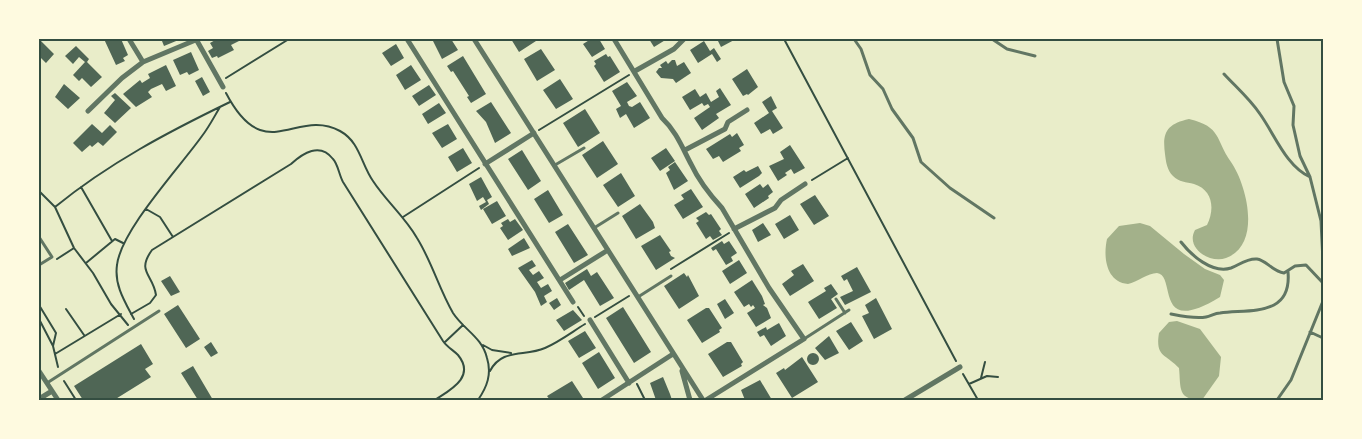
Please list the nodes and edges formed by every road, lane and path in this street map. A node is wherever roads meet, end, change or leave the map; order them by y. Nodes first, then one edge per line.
1 (129, 39) edge
2 (197, 39) edge
3 (289, 39) edge
4 (407, 39) edge
5 (474, 39) edge
6 (614, 39) edge
7 (684, 39) edge
8 (784, 39) edge
9 (854, 39) edge
10 (992, 39) edge
11 (1276, 39) edge
12 (1035, 56) dead end
13 (143, 62) junction
14 (635, 71) junction
15 (1224, 74) dead end
16 (221, 84) junction
17 (231, 102) junction
18 (220, 107) junction
19 (747, 110) dead end
20 (88, 111) dead end
21 (534, 133) junction
22 (584, 148) dead end
23 (685, 150) junction
24 (848, 158) junction
25 (485, 164) junction
26 (555, 166) junction
27 (1310, 177) junction
28 (805, 184) joint
29 (81, 186) junction
30 (39, 191) edge
31 (55, 207) junction
32 (146, 209) junction
33 (618, 213) dead end
34 (403, 217) junction
35 (994, 218) dead end
36 (1322, 220) edge
37 (594, 228) junction
38 (734, 229) junction
39 (39, 237) edge
40 (172, 238) junction
41 (112, 241) junction
42 (1181, 242) dead end
43 (123, 244) junction
44 (608, 250) junction
45 (1323, 261) edge
46 (86, 263) junction
47 (39, 266) edge
48 (669, 271) dead end
49 (1288, 272) junction
50 (671, 276) dead end
51 (560, 280) junction
52 (1323, 282) edge
53 (638, 297) junction
54 (836, 298) dead end
55 (1323, 301) edge
56 (573, 302) joint
57 (39, 305) edge
58 (66, 309) dead end
59 (159, 310) dead end
60 (849, 310) dead end
61 (845, 313) junction
62 (121, 314) junction
63 (131, 314) junction
64 (1171, 314) dead end
65 (39, 319) edge
66 (589, 321) joint
67 (136, 324) junction
68 (463, 325) junction
69 (131, 328) junction
70 (1310, 332) junction
71 (84, 335) junction
72 (1323, 338) edge
73 (804, 339) junction
74 (444, 342) junction
75 (482, 345) junction
76 (552, 345) dead end
77 (53, 346) junction
78 (55, 354) junction
79 (512, 354) junction
80 (673, 354) junction
81 (985, 362) dead end
82 (960, 367) junction
83 (682, 368) junction
84 (39, 371) edge
85 (490, 371) junction
86 (60, 375) junction
87 (981, 378) junction
88 (998, 378) dead end
89 (635, 380) junction
90 (47, 383) junction
91 (629, 384) junction
92 (969, 384) junction
93 (52, 391) junction
94 (39, 399) edge
95 (58, 400) edge
96 (76, 400) edge
97 (434, 400) edge
98 (478, 400) edge
99 (602, 400) edge
100 (645, 400) edge
101 (690, 400) edge
102 (705, 400) edge
103 (905, 400) edge
104 (978, 400) edge
105 (1277, 400) edge

1 - 13 street
2 - 13 street
2 - 16 street
3 - 16 path
4 - 25 street
5 - 21 street
6 - 14 street
7 - 14 street
8 - 24 path
9 - 35 lane
10 - 12 lane
11 - 27 lane
13 - 20 street
14 - 21 path
14 - 23 street
15 - 27 lane
16 - 17 path
17 - 18 path
17 - 34 path
18 - 29 path
18 - 32 path
19 - 23 street
21 - 25 street
21 - 26 street
22 - 26 lane
23 - 38 street
24 - 28 path
24 - 82 path
25 - 34 path
25 - 51 street
26 - 37 street
27 - 36 lane
28 - 38 street
29 - 31 path
29 - 41 path
30 - 31 path
31 - 46 path
32 - 40 path
32 - 43 path
33 - 37 lane
34 - 68 path
36 - 45 lane
37 - 44 street
38 - 48 path
38 - 73 street
39 - 47 lane
40 - 63 path
40 - 74 path
41 - 43 path
41 - 46 path
42 - 49 lane
43 - 63 path
44 - 51 street
44 - 53 street
46 - 62 path
49 - 52 lane
49 - 64 lane
50 - 53 lane
51 - 56 street
53 - 80 street
54 - 61 lane
55 - 70 lane
56 - 66 path
57 - 77 path
58 - 71 path
59 - 67 lane
60 - 61 lane
61 - 73 lane
62 - 69 path
62 - 71 path
63 - 67 path
65 - 77 path
66 - 91 street
67 - 69 lane
68 - 74 path
68 - 75 path
69 - 86 lane
70 - 72 lane
70 - 105 lane
71 - 78 path
73 - 102 street
74 - 97 path
75 - 79 path
75 - 85 path
76 - 79 path
77 - 78 path
78 - 86 path
79 - 85 path
80 - 83 street
80 - 89 street
81 - 87 path
82 - 92 path
82 - 103 street
83 - 101 street
83 - 102 street
84 - 90 street
85 - 98 path
86 - 90 lane
86 - 96 path
87 - 88 path
87 - 92 path
89 - 91 street
89 - 100 path
90 - 93 street
91 - 99 street
92 - 104 path
93 - 94 street
93 - 95 street

